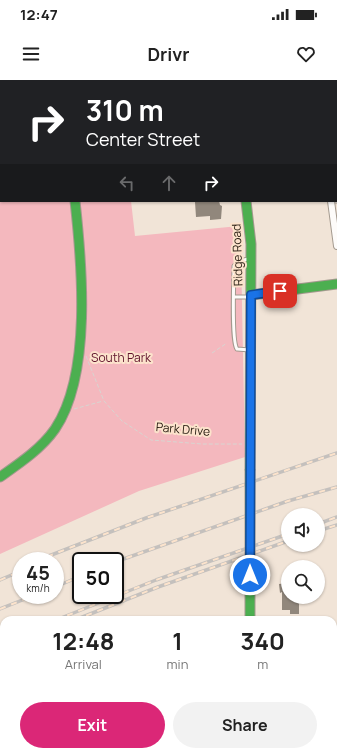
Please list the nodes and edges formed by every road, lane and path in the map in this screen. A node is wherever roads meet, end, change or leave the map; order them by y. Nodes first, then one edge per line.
1 (75, 202) edge
2 (246, 202) edge
3 (331, 202) edge
4 (337, 246) edge
5 (251, 259) junction
6 (337, 284) edge
7 (251, 296) junction
8 (234, 297) junction
9 (227, 343) dead end
10 (251, 350) junction
11 (84, 351) dead end
12 (212, 353) dead end
13 (104, 401) junction
14 (64, 413) junction
15 (250, 444) junction
16 (0, 477) edge
17 (250, 616) edge

1 - 14 main road
2 - 5 main road, Ridge Road
3 - 4 street
5 - 7 main road, Ridge Road
5 - 8 lane
6 - 7 main road
7 - 8 lane
7 - 10 main road, Ridge Road
8 - 10 lane
9 - 12 path
10 - 15 main road, Ridge Road
11 - 13 path, Park Drive
13 - 14 path
13 - 15 path, Park Drive
14 - 16 main road
15 - 17 main road, Ridge Road, bridge

